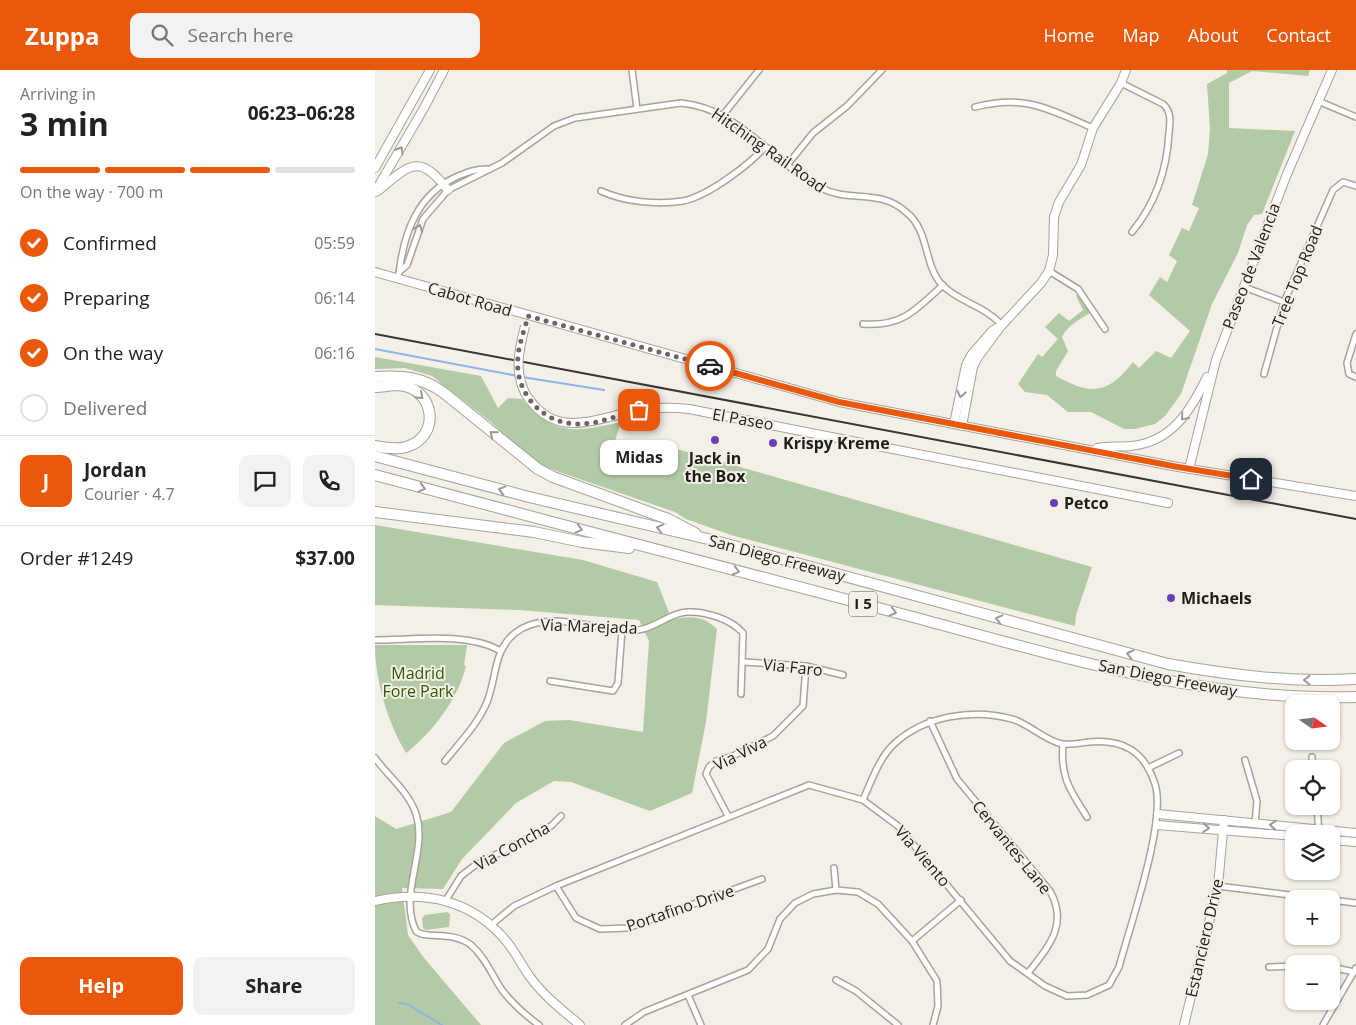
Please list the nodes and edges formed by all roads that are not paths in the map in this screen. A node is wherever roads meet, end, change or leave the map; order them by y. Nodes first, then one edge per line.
1 (430, 70) edge
2 (443, 70) edge
3 (632, 70) edge
4 (759, 70) edge
5 (882, 70) edge
6 (1126, 70) edge
7 (1332, 70) edge
8 (1121, 83) junction
9 (1318, 101) junction
10 (975, 108) dead end
11 (637, 109) junction
12 (723, 115) junction
13 (1356, 117) edge
14 (1093, 128) junction
15 (765, 147) junction
16 (788, 164) junction
17 (375, 168) edge
18 (487, 169) junction
19 (442, 183) junction
20 (1356, 186) edge
21 (449, 190) junction
22 (601, 191) dead end
23 (375, 193) edge
24 (1132, 232) dead end
25 (1049, 271) junction
26 (375, 272) edge
27 (399, 275) junction
28 (943, 285) junction
29 (1244, 287) junction
30 (1284, 302) junction
31 (528, 316) junction
32 (863, 324) dead end
33 (1002, 324) junction
34 (1105, 329) dead end
35 (1356, 334) edge
36 (1216, 360) junction
37 (1264, 374) dead end
38 (375, 377) edge
39 (1356, 377) edge
40 (375, 387) edge
41 (958, 425) junction
42 (375, 446) edge
43 (1093, 449) junction
44 (375, 456) edge
45 (1189, 468) junction
46 (375, 475) edge
47 (1356, 496) edge
48 (1168, 503) dead end
49 (375, 512) edge
50 (708, 539) junction
51 (669, 552) junction
52 (622, 630) junction
53 (375, 640) edge
54 (499, 650) junction
55 (743, 662) junction
56 (806, 666) junction
57 (843, 675) dead end
58 (1356, 679) edge
59 (550, 681) dead end
60 (741, 694) dead end
61 (1356, 697) edge
62 (930, 721) junction
63 (1063, 744) junction
64 (1179, 753) dead end
65 (1312, 757) dead end
66 (375, 758) edge
67 (1245, 760) dead end
68 (1312, 760) edge
69 (445, 761) dead end
70 (1148, 768) junction
71 (863, 800) junction
72 (1158, 814) junction
73 (561, 816) dead end
74 (728, 816) junction
75 (1087, 817) dead end
76 (1224, 820) junction
77 (1255, 824) junction
78 (1157, 825) junction
79 (1285, 828) edge
80 (1223, 830) junction
81 (1340, 833) edge
82 (1356, 833) edge
83 (1285, 835) edge
84 (1340, 841) edge
85 (1356, 842) edge
86 (835, 868) dead end
87 (762, 879) dead end
88 (556, 886) junction
89 (1218, 886) junction
90 (836, 890) junction
91 (1285, 894) edge
92 (410, 895) junction
93 (446, 900) junction
94 (961, 900) junction
95 (375, 901) edge
96 (1340, 901) edge
97 (1356, 903) edge
98 (491, 926) junction
99 (912, 941) junction
100 (1285, 966) edge
101 (1269, 967) dead end
102 (1340, 968) edge
103 (1355, 970) edge
104 (1028, 973) junction
105 (836, 980) dead end
106 (688, 995) junction
107 (539, 1025) edge
108 (580, 1025) edge
109 (625, 1025) edge
110 (701, 1025) edge
111 (898, 1025) edge
112 (933, 1025) edge
113 (1184, 1025) edge
114 (1323, 1025) edge

1 - 17 street
23 -> 2 street
3 - 11 street
4 - 12 street
5 - 16 street
6 - 8 street
7 - 9 street, Paseo de Valencia
8 - 14 street
8 - 24 street
9 - 13 street
9 - 29 street, Paseo de Valencia
10 - 14 street
11 - 12 street, Hitching Rail Road
11 - 18 street, Hitching Rail Road
12 - 15 street, Hitching Rail Road
14 - 25 street
15 - 16 street, Hitching Rail Road
15 - 22 street
16 - 28 street, Hitching Rail Road
18 - 19 street, Hitching Rail Road
18 - 21 street, Hitching Rail Road
19 - 21 street
19 - 23 street
19 - 27 street, Hitching Rail Road
20 - 30 street, Tree Top Road
27 -> 21 street, Hitching Rail Road
25 - 33 street
25 - 34 street
26 - 27 street, Cabot Road
27 - 31 street, Cabot Road
28 - 32 street
28 - 33 street, Hitching Rail Road
29 - 30 street
29 - 36 street, Paseo de Valencia
30 - 37 street, Tree Top Road
31 - 41 street, Cabot Road
31 - 48 street, El Paseo, bridge
33 - 41 street
35 - 39 street
36 -> 43 street
36 - 45 street, Paseo de Valencia
50 -> 38 highway
40 -> 42 highway
41 - 43 street, Cabot Road
43 - 45 street, Cabot Road
50 -> 44 highway, San Diego Freeway / I 5
45 - 47 street, Cabot Road
46 -> 51 highway, San Diego Freeway / I 5
49 - 51 highway
58 -> 50 highway, San Diego Freeway / I 5
51 -> 61 highway, San Diego Freeway / I 5
52 - 54 street, Via Marejada
52 - 55 street, Via Marejada
52 - 59 street
53 - 54 street
54 - 69 street, Via Marejada
55 - 56 street, Via Faro
55 - 60 street, Via Marejada
56 - 57 street, Via Faro
56 - 74 street, Via Viva
62 - 63 street
62 - 71 street
62 - 104 street, Cervantes Lane
63 - 70 street
63 - 75 street
64 - 70 street
65 - 68 street
66 - 92 street
67 - 77 street
70 - 72 street, Via Viento
71 - 74 street, Via Viento
71 - 94 street, Via Viento
72 - 76 street
72 - 78 street, Via Viento
73 - 93 street, Via Concha
74 - 88 street, Via Viento
76 - 77 street
76 - 80 street, Estanciero Drive
79 -> 77 street
78 -> 80 street
78 - 104 street, Via Viento
80 - 83 street
80 - 89 street, Estanciero Drive
81 - 82 street
84 - 85 street
86 - 90 street
87 - 88 street, Portafino Drive
88 - 98 street, Via Viento
89 - 91 street
89 - 113 street, Estanciero Drive
90 - 99 street
90 - 106 street
92 - 93 street
92 - 95 street
92 - 107 street
93 - 98 street
94 - 99 street
94 - 104 street, Via Viento
96 - 97 street
98 - 108 street
99 - 112 street
100 - 101 street
102 - 103 street
103 - 114 street
105 - 111 street
106 - 109 street
106 - 110 street

